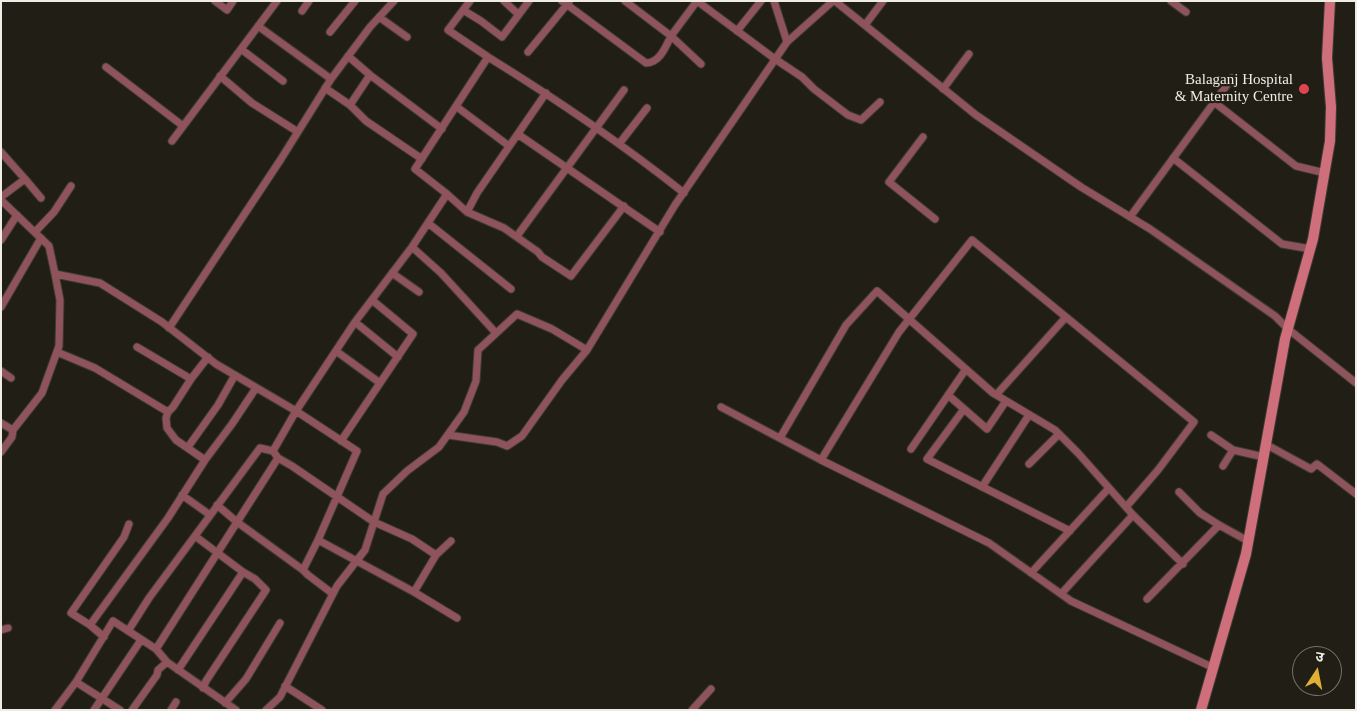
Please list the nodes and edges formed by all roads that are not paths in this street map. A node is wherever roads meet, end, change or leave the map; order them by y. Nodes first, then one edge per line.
1 (215, 1) edge
2 (233, 1) edge
3 (277, 1) edge
4 (309, 1) edge
5 (355, 1) edge
6 (394, 1) edge
7 (470, 1) edge
8 (504, 1) edge
9 (529, 1) edge
10 (625, 1) edge
11 (697, 1) edge
12 (761, 1) edge
13 (774, 1) edge
14 (834, 1) edge
15 (883, 1) edge
16 (1171, 1) edge
17 (1330, 1) edge
18 (566, 2) edge
19 (463, 10) junction
20 (302, 11) dead end
21 (1186, 12) dead end
22 (518, 14) junction
23 (379, 17) junction
24 (865, 25) junction
25 (258, 26) junction
26 (737, 31) junction
27 (330, 32) dead end
28 (671, 36) junction
29 (406, 37) dead end
30 (787, 42) junction
31 (241, 49) junction
32 (528, 52) dead end
33 (969, 54) dead end
34 (348, 56) junction
35 (488, 57) junction
36 (775, 59) junction
37 (701, 64) dead end
38 (106, 67) dead end
39 (370, 75) junction
40 (220, 76) junction
41 (1232, 78) dead end
42 (331, 79) junction
43 (283, 81) dead end
44 (326, 88) junction
45 (943, 89) junction
46 (624, 90) dead end
47 (546, 93) junction
48 (880, 102) dead end
49 (1214, 102) junction
50 (350, 105) junction
51 (457, 107) junction
52 (647, 108) dead end
53 (184, 126) junction
54 (596, 127) junction
55 (442, 130) junction
56 (298, 132) junction
57 (519, 135) junction
58 (923, 137) dead end
59 (172, 141) dead end
60 (619, 144) junction
61 (509, 146) junction
62 (1, 152) edge
63 (1173, 158) junction
64 (422, 159) junction
65 (566, 166) junction
66 (1325, 173) junction
67 (25, 180) junction
68 (71, 186) dead end
69 (684, 193) junction
70 (447, 194) junction
71 (41, 198) dead end
72 (1, 199) edge
73 (624, 206) junction
74 (467, 212) junction
75 (17, 215) junction
76 (1130, 217) junction
77 (935, 219) dead end
78 (428, 222) junction
79 (35, 232) junction
80 (660, 232) junction
81 (517, 236) junction
82 (41, 238) junction
83 (1, 240) edge
84 (412, 247) junction
85 (1310, 249) junction
86 (392, 273) junction
87 (54, 274) junction
88 (511, 289) dead end
89 (419, 292) dead end
90 (372, 300) junction
91 (1, 307) edge
92 (1066, 317) junction
93 (909, 319) junction
94 (355, 322) junction
95 (169, 328) junction
96 (1288, 329) junction
97 (496, 333) junction
98 (137, 348) dead end
99 (336, 350) junction
100 (587, 350) junction
101 (57, 352) junction
102 (208, 357) junction
103 (398, 357) junction
104 (966, 369) junction
105 (1, 371) edge
106 (235, 375) junction
107 (11, 378) dead end
108 (191, 379) junction
109 (380, 383) junction
110 (1356, 383) edge
111 (256, 388) junction
112 (948, 395) junction
113 (996, 395) junction
114 (1006, 401) junction
115 (721, 407) dead end
116 (964, 409) junction
117 (168, 412) junction
118 (296, 412) junction
119 (1029, 415) junction
120 (1, 423) edge
121 (13, 430) junction
122 (1059, 434) junction
123 (448, 435) junction
124 (1211, 435) dead end
125 (780, 438) junction
126 (342, 441) junction
127 (1267, 445) junction
128 (188, 446) junction
129 (911, 449) dead end
130 (1233, 450) junction
131 (273, 451) junction
132 (1, 452) edge
133 (1264, 457) junction
134 (278, 458) junction
135 (205, 460) junction
136 (822, 460) junction
137 (1030, 464) dead end
138 (1223, 466) dead end
139 (982, 487) junction
140 (1109, 488) junction
141 (1179, 492) dead end
142 (1356, 494) edge
143 (182, 496) junction
144 (335, 497) junction
145 (217, 505) junction
146 (1126, 507) junction
147 (1133, 515) junction
148 (210, 516) junction
149 (237, 522) junction
150 (374, 522) junction
151 (129, 524) dead end
152 (1219, 525) junction
153 (1070, 531) junction
154 (195, 536) junction
155 (318, 540) junction
156 (451, 541) dead end
157 (1248, 541) junction
158 (217, 553) junction
159 (436, 555) junction
160 (356, 561) junction
161 (1183, 564) junction
162 (304, 570) junction
163 (243, 572) junction
164 (1031, 573) junction
165 (414, 592) junction
166 (333, 594) junction
167 (1061, 594) junction
168 (1148, 599) dead end
169 (457, 618) dead end
170 (280, 623) dead end
171 (90, 626) junction
172 (128, 631) junction
173 (104, 636) junction
174 (142, 640) junction
175 (156, 648) junction
176 (166, 662) junction
177 (1214, 668) junction
178 (178, 670) junction
179 (76, 682) junction
180 (286, 686) junction
181 (203, 688) junction
182 (711, 690) dead end
183 (102, 698) junction
184 (176, 702) dead end
185 (225, 703) junction
186 (55, 710) edge
187 (94, 710) edge
188 (120, 710) edge
189 (132, 710) edge
190 (170, 710) edge
191 (236, 710) edge
192 (266, 710) edge
193 (322, 710) edge
194 (692, 710) edge
195 (1201, 710) edge

1 - 2 street
3 - 25 street
4 - 20 street
5 - 27 street
6 - 23 street
7 - 19 street
8 - 22 street
9 - 22 street
10 - 28 street
11 - 26 street
11 - 28 street
12 - 26 street
13 - 30 street
14 - 24 street
14 - 30 street
15 - 24 street
16 - 21 street
17 - 66 street
18 - 28 street
18 - 32 street
19 - 22 street
19 - 35 street
23 - 29 street
23 - 34 street
24 - 45 street
25 - 31 street
25 - 42 street
26 - 36 street
28 - 37 street
30 - 36 street
31 - 40 street
31 - 43 street
33 - 45 street
34 - 39 street
34 - 42 street
35 - 47 street
35 - 51 street
36 - 48 street
36 - 69 street
38 - 53 street
39 - 50 street
39 - 55 street
40 - 53 street
40 - 56 street
41 - 49 street
42 - 44 street
44 - 50 street
44 - 56 street
45 - 76 street
46 - 54 street
47 - 54 street
47 - 57 street
49 - 63 street
49 - 66 street
50 - 64 street
51 - 55 street
51 - 61 street
52 - 60 street
53 - 59 street
54 - 60 street
54 - 65 street
55 - 64 street
56 - 95 street
57 - 61 street
57 - 65 street
58 - 77 street
60 - 69 street
61 - 74 street
62 - 67 street
63 - 76 street
63 - 85 street
64 - 70 street
65 - 73 street
65 - 81 street
66 - 85 street
67 - 71 street
67 - 72 street
68 - 79 street
69 - 80 street
70 - 74 street
70 - 78 street
72 - 75 street
73 - 80 street
73 - 81 street
74 - 81 street
75 - 79 street
75 - 83 street
76 - 96 street
78 - 84 street
78 - 88 street
79 - 82 street
80 - 100 street
82 - 87 street
82 - 91 street
84 - 86 street
84 - 97 street
85 - 96 street
86 - 89 street
86 - 90 street
87 - 95 street
87 - 101 street
90 - 94 street
90 - 103 street
92 - 93 street
92 - 113 street
92 - 146 street
93 - 104 street
93 - 125 street
93 - 136 street
94 - 99 street
94 - 103 street
95 - 102 street
96 - 110 street
96 - 127 street
97 - 100 street
97 - 123 street
98 - 108 street
99 - 109 street
99 - 118 street
100 - 123 street
101 - 117 street
101 - 121 street
102 - 106 street
102 - 108 street
103 - 109 street
104 - 112 street
104 - 113 street
105 - 107 street
106 - 111 street
106 - 128 street
108 - 117 street
109 - 126 street
111 - 118 street
111 - 135 street
112 - 116 street
112 - 129 street
113 - 114 street
114 - 116 street
114 - 119 street
115 - 125 street
116 - 139 street
117 - 128 street
118 - 126 street
118 - 131 street
119 - 122 street
119 - 139 street
120 - 121 street
121 - 132 street
122 - 137 street
122 - 140 street
123 - 150 street
124 - 130 street
125 - 136 street
126 - 144 street
127 - 133 street
127 - 142 street
128 - 135 street
130 - 133 street
130 - 138 street
131 - 134 street
131 - 145 street
133 - 157 street
134 - 144 street
134 - 149 street
135 - 143 street
136 - 164 street
139 - 153 street
140 - 146 street
140 - 153 street
141 - 152 street
143 - 148 street
143 - 171 street
144 - 150 street
144 - 155 street
145 - 148 street
145 - 149 street
146 - 147 street
147 - 161 street
147 - 167 street
148 - 154 street
149 - 158 street
149 - 162 street
150 - 159 street
150 - 160 street
151 - 171 street
152 - 157 street
152 - 161 street
153 - 164 street
154 - 158 street
154 - 172 street
155 - 160 street
155 - 162 street
156 - 159 street
157 - 177 street
158 - 163 street
158 - 175 street
159 - 165 street
160 - 165 street
160 - 166 street
161 - 168 street
162 - 166 street
163 - 178 street
163 - 181 street
164 - 167 street
165 - 169 street
166 - 180 street
167 - 177 street
170 - 185 street
171 - 173 street
172 - 173 street
172 - 174 street
173 - 179 street
174 - 175 street
174 - 183 street
175 - 176 street
176 - 178 street
176 - 189 street
177 - 195 street
178 - 181 street
179 - 183 street
179 - 186 street
180 - 192 street
180 - 193 street
181 - 185 street
182 - 194 street
183 - 187 street
183 - 188 street
184 - 190 street
185 - 191 street

